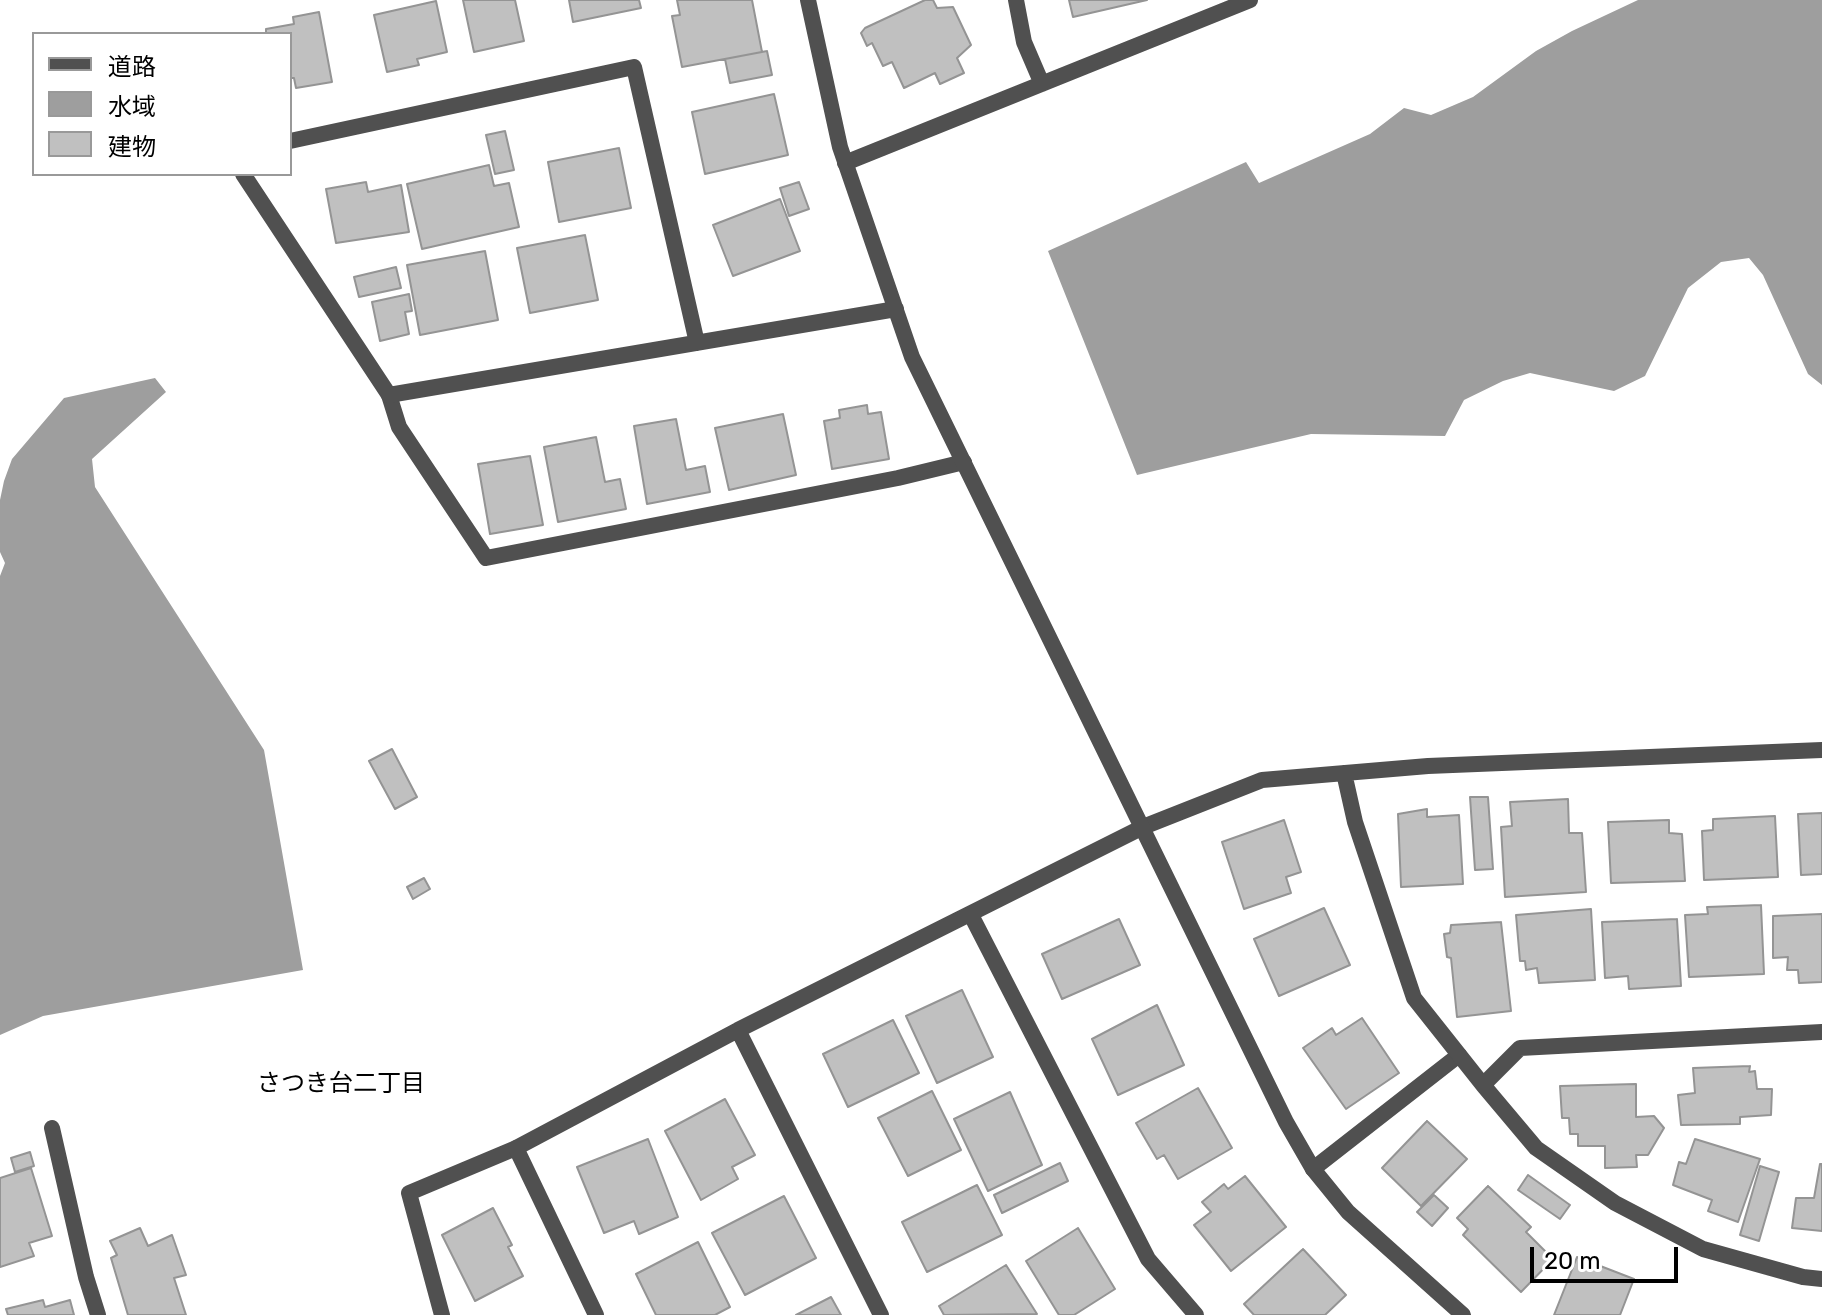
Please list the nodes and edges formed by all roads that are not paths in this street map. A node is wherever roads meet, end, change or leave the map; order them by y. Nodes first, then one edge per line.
1 (808, 0) edge
2 (1016, 0) edge
3 (1250, 0) edge
4 (1042, 84) junction
5 (292, 141) edge
6 (845, 163) junction
7 (244, 176) edge
8 (896, 309) junction
9 (697, 343) junction
10 (389, 395) junction
11 (964, 462) junction
12 (1822, 750) edge
13 (1344, 773) junction
14 (1143, 827) junction
15 (971, 915) junction
16 (738, 1030) junction
17 (1822, 1032) edge
18 (1459, 1055) junction
19 (1483, 1085) junction
20 (52, 1128) dead end
21 (516, 1148) junction
22 (1313, 1169) junction
23 (1822, 1279) edge
24 (98, 1315) edge
25 (442, 1315) edge
26 (596, 1315) edge
27 (881, 1315) edge
28 (1196, 1315) edge
29 (1463, 1315) edge

1 - 6 street
2 - 4 street
3 - 4 street
4 - 6 street
5 - 9 street
6 - 8 street
7 - 10 street
8 - 9 street
8 - 11 street
9 - 10 street
10 - 11 street
11 - 14 street
12 - 13 street
13 - 14 street
13 - 18 street
14 - 15 street
14 - 22 street
15 - 16 street
15 - 28 street
16 - 21 street
16 - 27 street
17 - 19 street
18 - 19 street
18 - 22 street
19 - 23 street
20 - 24 street
21 - 25 street
21 - 26 street
22 - 29 street

